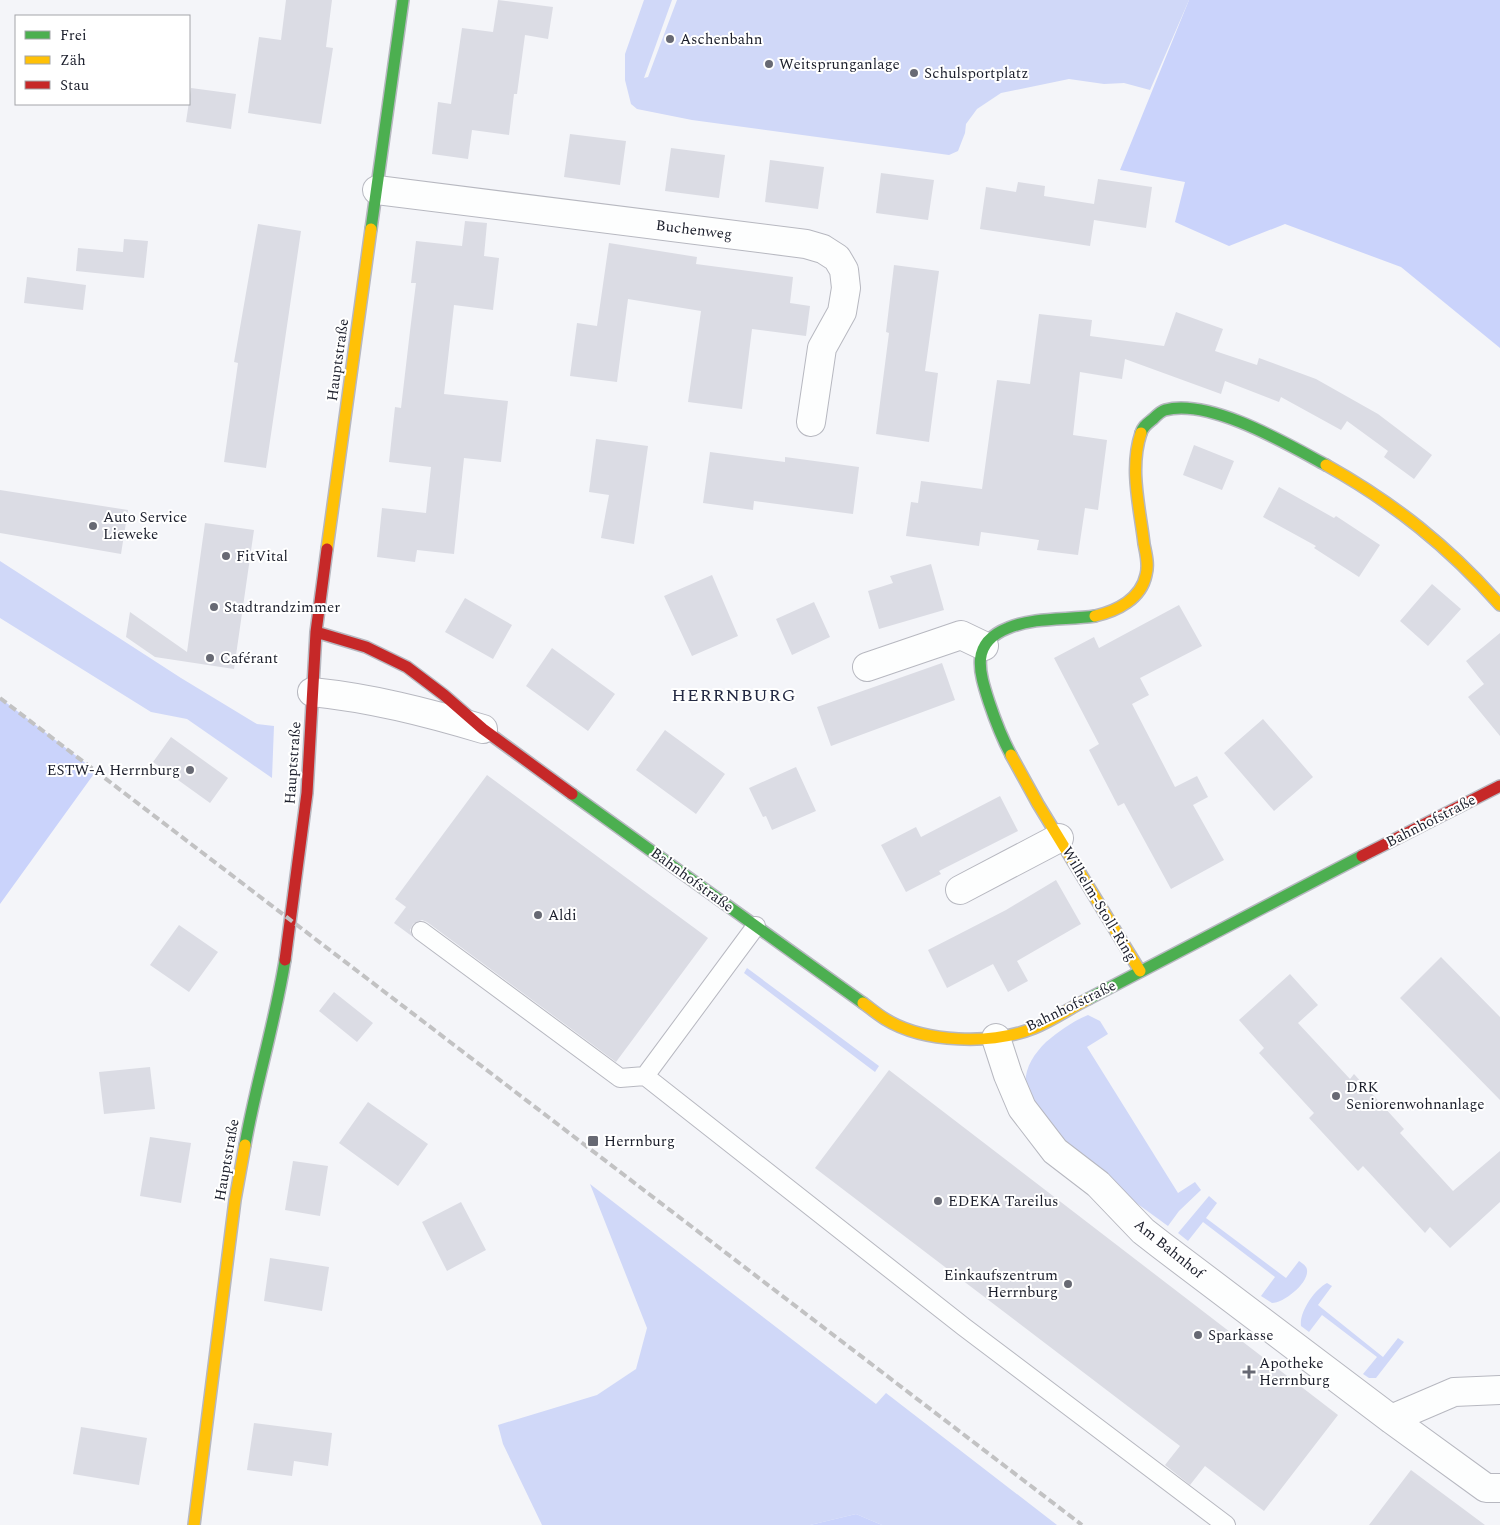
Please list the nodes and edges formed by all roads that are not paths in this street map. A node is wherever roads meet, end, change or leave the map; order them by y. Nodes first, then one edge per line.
1 (403, 0) edge
2 (377, 190) junction
3 (811, 422) dead end
4 (1500, 605) edge
5 (316, 632) junction
6 (984, 646) junction
7 (867, 667) dead end
8 (312, 692) junction
9 (483, 729) junction
10 (1500, 786) edge
11 (1059, 838) junction
12 (960, 890) dead end
13 (756, 926) junction
14 (421, 931) dead end
15 (1140, 971) junction
16 (996, 1038) junction
17 (645, 1076) junction
18 (1500, 1390) edge
19 (1391, 1419) junction
20 (1495, 1492) edge
21 (194, 1525) edge
22 (1226, 1525) edge

1 - 2 street, Hauptstraße
2 - 3 street, Buchenweg
2 - 5 street, Hauptstraße
4 - 6 street
5 - 8 street, Hauptstraße
5 - 9 street, Bahnhofstraße
6 - 7 street
6 - 11 street, Wilhelm-Stoll-Ring
8 - 9 street, Bahnhofstraße
8 - 21 street, Hauptstraße
9 - 13 street, Bahnhofstraße
10 - 15 street, Bahnhofstraße
11 - 12 street, Wilhelm-Stoll-Ring
11 - 15 street, Wilhelm-Stoll-Ring
13 - 16 street, Bahnhofstraße
13 - 17 lane
14 - 17 lane
15 - 16 street, Bahnhofstraße
16 - 19 street, Am Bahnhof
17 - 22 lane
18 - 19 street
19 - 20 street, Am Bahnhof

